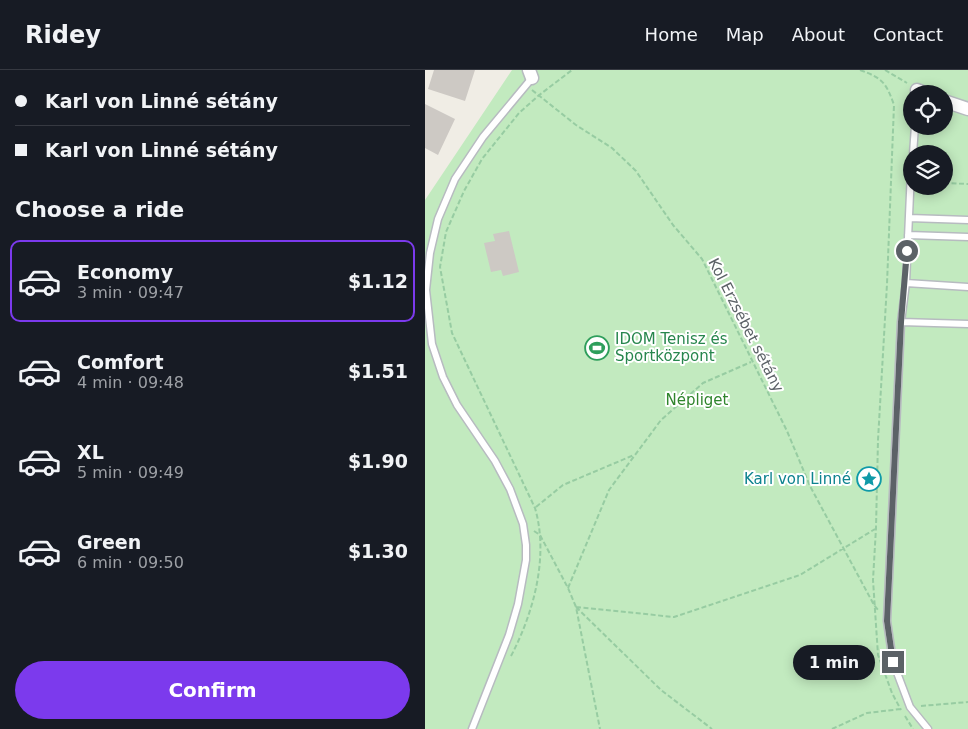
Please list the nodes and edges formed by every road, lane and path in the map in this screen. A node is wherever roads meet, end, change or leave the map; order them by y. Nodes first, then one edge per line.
1 (572, 70) edge
2 (860, 70) edge
3 (885, 70) edge
4 (529, 78) edge
5 (910, 85) edge
6 (538, 96) junction
7 (953, 104) edge
8 (968, 109) edge
9 (953, 183) edge
10 (968, 184) edge
11 (910, 195) edge
12 (909, 218) junction
13 (968, 220) edge
14 (908, 235) junction
15 (968, 237) edge
16 (905, 283) junction
17 (968, 287) edge
18 (901, 322) junction
19 (968, 324) edge
20 (752, 361) junction
21 (634, 455) junction
22 (535, 508) junction
23 (523, 524) junction
24 (877, 528) junction
25 (540, 535) junction
26 (843, 548) junction
27 (568, 588) junction
28 (874, 605) junction
29 (576, 607) junction
30 (887, 621) junction
31 (508, 663) dead end
32 (968, 702) edge
33 (909, 707) junction
34 (900, 710) junction
35 (472, 729) edge
36 (600, 729) edge
37 (712, 729) edge
38 (832, 729) edge
39 (913, 729) edge
40 (927, 729) edge

1 - 6 path
2 - 24 path
3 - 5 path
4 - 6 path, Kol Erzsébet sétány
4 - 23 lane
6 - 20 path, Kol Erzsébet sétány
6 - 22 path
7 - 8 street
9 - 10 path
11 - 12 lane
12 - 13 lane
12 - 14 lane
14 - 15 lane
14 - 16 lane
16 - 17 lane
16 - 18 lane
18 - 19 lane
18 - 30 lane
20 - 21 path
20 - 26 path, Kol Erzsébet sétány
21 - 22 path
21 - 27 path
22 - 25 path
23 - 25 path
23 - 35 lane
24 - 26 path
24 - 28 path
25 - 27 path
25 - 31 path
26 - 28 path, Kol Erzsébet sétány
26 - 29 path
27 - 29 path
28 - 30 path, Kol Erzsébet sétány
28 - 34 path
29 - 36 path
29 - 37 path
30 - 33 lane
32 - 33 path
33 - 34 path
33 - 40 lane
34 - 38 path
34 - 39 path

